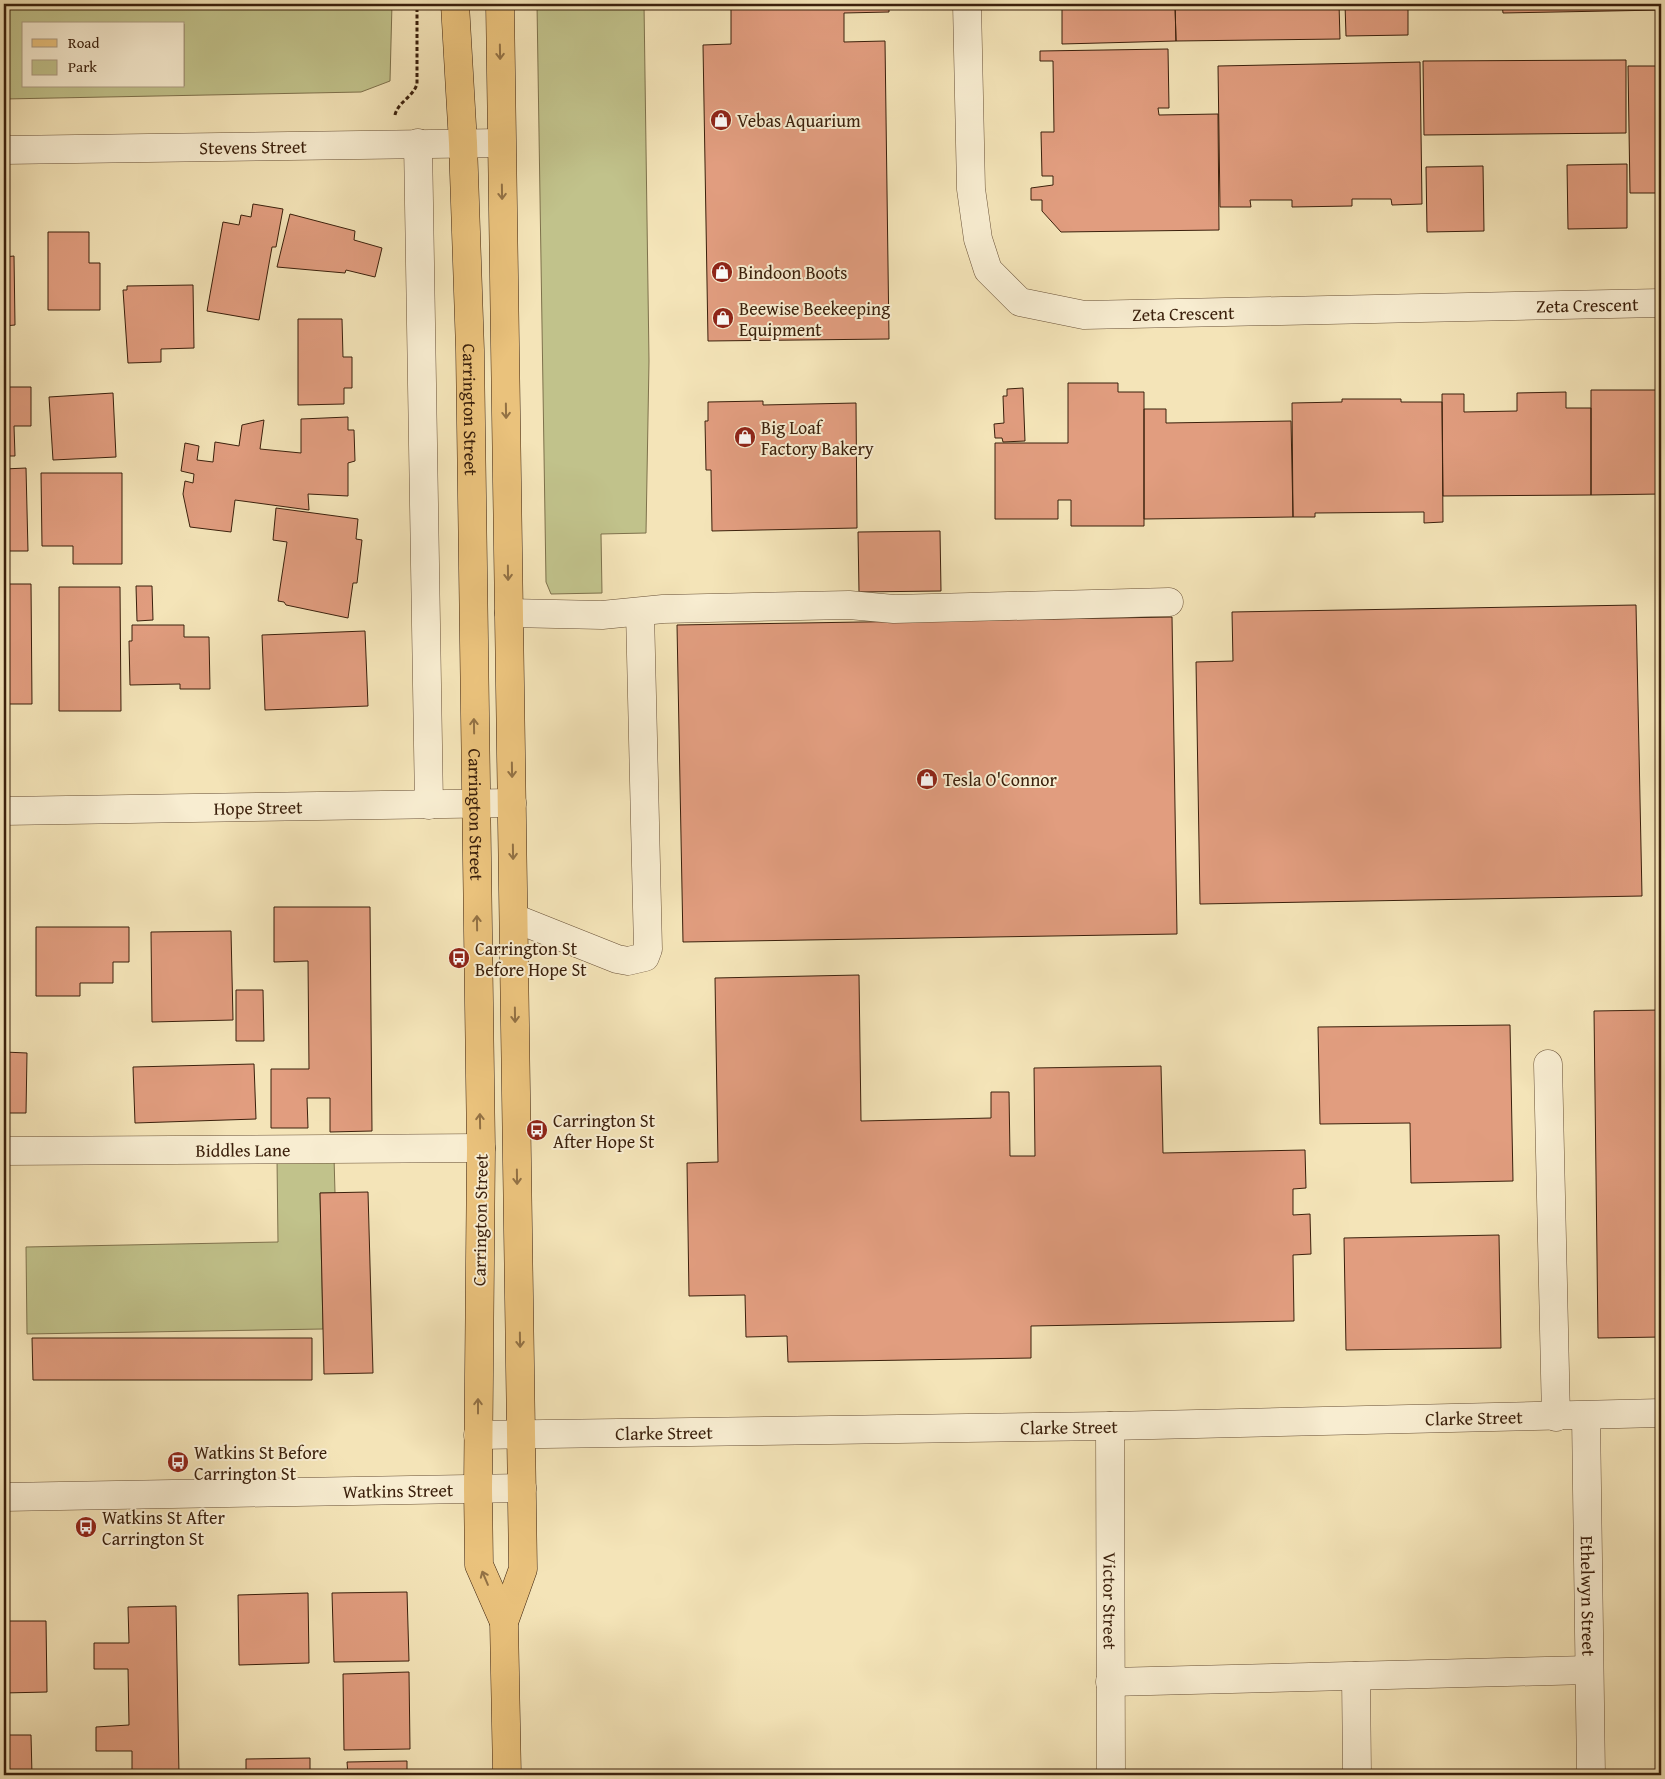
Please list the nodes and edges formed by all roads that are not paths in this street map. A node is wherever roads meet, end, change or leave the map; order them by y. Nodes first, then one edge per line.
1 (455, 4) edge
2 (500, 4) edge
3 (967, 4) edge
4 (462, 143) junction
5 (501, 143) junction
6 (407, 144) junction
7 (4, 150) edge
8 (1661, 304) edge
9 (1169, 602) dead end
10 (640, 612) junction
11 (509, 613) junction
12 (429, 804) junction
13 (475, 804) junction
14 (512, 804) junction
15 (4, 811) edge
16 (514, 918) junction
17 (1548, 1064) dead end
18 (481, 1148) junction
19 (4, 1151) edge
20 (1661, 1413) edge
21 (1586, 1416) junction
22 (1556, 1417) junction
23 (1110, 1426) junction
24 (478, 1435) junction
25 (521, 1435) junction
26 (522, 1488) junction
27 (478, 1489) junction
28 (4, 1497) edge
29 (504, 1622) junction
30 (1589, 1670) junction
31 (1356, 1676) junction
32 (1110, 1682) junction
33 (507, 1775) edge
34 (1111, 1775) edge
35 (1357, 1775) edge
36 (1591, 1775) edge

1 - 4 main road, Carrington Street
2 -> 5 main road, Carrington Street
3 - 8 street, Zeta Crescent
4 - 5 street, Stevens Street
4 - 6 street, Stevens Street
13 -> 4 main road, Carrington Street
5 -> 11 main road, Carrington Street
6 - 7 street, Stevens Street
6 - 12 street
9 - 10 street
10 - 11 street
10 - 16 street
11 -> 14 main road, Carrington Street
12 - 13 street, Hope Street
12 - 15 street, Hope Street
13 - 14 street, Hope Street
18 -> 13 main road, Carrington Street
14 -> 16 main road, Carrington Street
16 -> 25 main road, Carrington Street
17 - 22 street
18 - 19 street, Biddles Lane
24 -> 18 main road, Carrington Street
20 - 21 street, Clarke Street
21 - 22 street, Clarke Street
21 - 30 street, Ethelwyn Street
22 - 23 street, Clarke Street
23 - 25 street, Clarke Street
23 - 32 street, Victor Street
24 - 25 street, Clarke Street
24 - 27 main road, Carrington Street
25 - 26 main road, Carrington Street
26 - 27 street, Watkins Street
26 - 29 main road, Carrington Street
27 - 28 street, Watkins Street
29 -> 27 main road, Carrington Street
29 - 33 main road, Carrington Street
30 - 31 street
30 - 36 street, Ethelwyn Street
31 - 32 street
31 - 35 street
32 - 34 street, Victor Street

